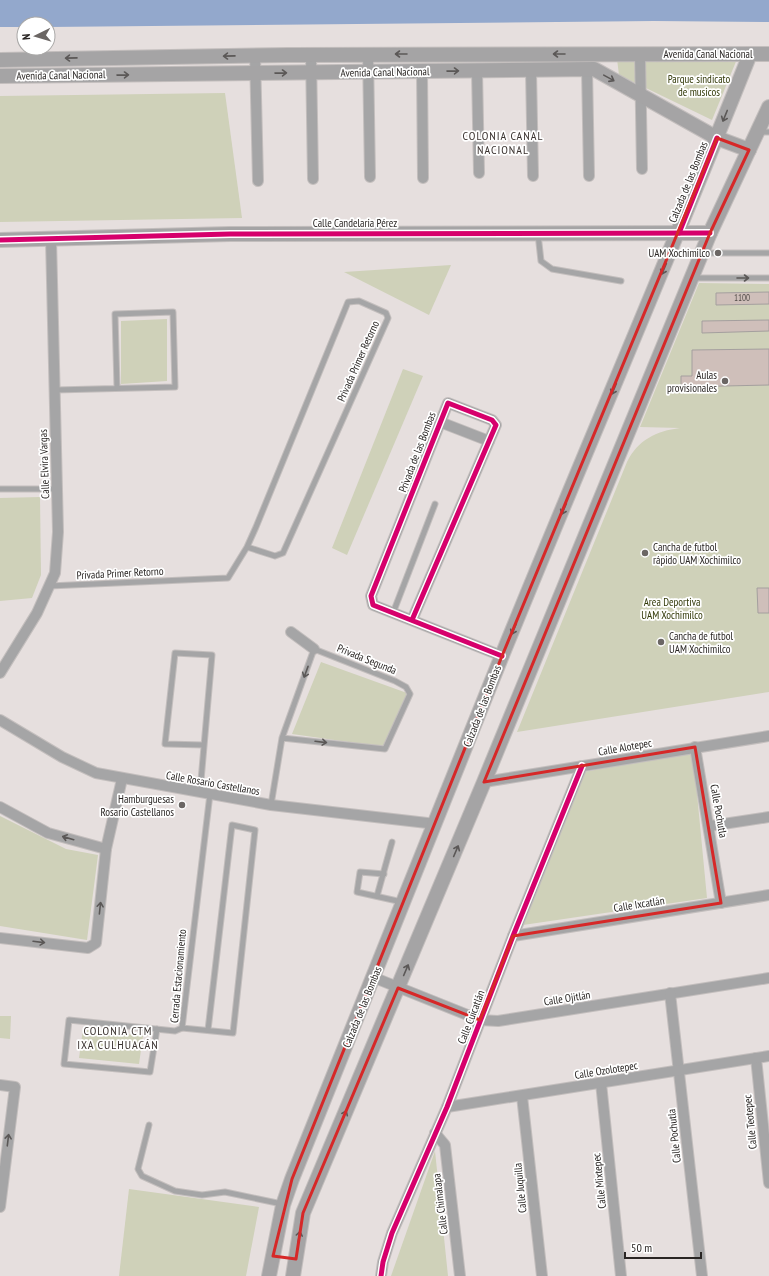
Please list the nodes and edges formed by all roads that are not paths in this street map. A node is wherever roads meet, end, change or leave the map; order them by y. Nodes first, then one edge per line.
1 (311, 54) junction
2 (368, 54) junction
3 (640, 54) junction
4 (750, 54) junction
5 (769, 54) edge
6 (255, 55) junction
7 (0, 60) edge
8 (587, 69) junction
9 (531, 70) junction
10 (422, 71) junction
11 (476, 71) junction
12 (311, 72) junction
13 (368, 72) junction
14 (256, 73) junction
15 (0, 76) edge
16 (640, 95) junction
17 (769, 108) edge
18 (763, 132) edge
19 (717, 138) junction
20 (749, 150) junction
21 (642, 169) dead end
22 (479, 173) dead end
23 (533, 176) dead end
24 (588, 176) dead end
25 (370, 177) dead end
26 (423, 178) dead end
27 (313, 179) dead end
28 (258, 181) dead end
29 (538, 233) junction
30 (679, 233) junction
31 (710, 233) junction
32 (51, 239) junction
33 (0, 240) edge
34 (702, 253) junction
35 (769, 253) edge
36 (692, 278) junction
37 (769, 278) edge
38 (621, 282) dead end
39 (117, 388) junction
40 (54, 390) junction
41 (440, 422) junction
42 (489, 441) junction
43 (0, 489) edge
44 (57, 489) junction
45 (435, 504) dead end
46 (247, 547) junction
47 (49, 586) junction
48 (393, 613) junction
49 (412, 620) junction
50 (291, 632) dead end
51 (314, 649) junction
52 (502, 656) junction
53 (0, 674) edge
54 (0, 720) edge
55 (769, 736) edge
56 (282, 738) junction
57 (204, 745) junction
58 (696, 747) junction
59 (582, 766) junction
60 (122, 778) junction
61 (484, 782) junction
62 (205, 793) junction
63 (271, 805) junction
64 (0, 807) edge
65 (769, 817) edge
66 (436, 824) junction
67 (710, 826) junction
68 (392, 842) dead end
69 (106, 849) junction
70 (384, 874) junction
71 (769, 895) edge
72 (378, 896) junction
73 (405, 902) junction
74 (721, 903) junction
75 (513, 936) junction
76 (0, 938) edge
77 (375, 978) junction
78 (769, 978) edge
79 (398, 988) junction
80 (670, 993) junction
81 (480, 1020) junction
82 (182, 1028) junction
83 (157, 1030) junction
84 (208, 1030) junction
85 (769, 1056) edge
86 (756, 1058) junction
87 (679, 1071) junction
88 (601, 1083) junction
89 (0, 1085) edge
90 (522, 1096) junction
91 (447, 1107) junction
92 (149, 1125) dead end
93 (435, 1133) junction
94 (769, 1183) edge
95 (283, 1204) junction
96 (0, 1207) edge
97 (273, 1256) junction
98 (296, 1259) junction
99 (269, 1276) edge
100 (293, 1276) edge
101 (381, 1276) edge
102 (460, 1276) edge
103 (542, 1276) edge
104 (621, 1276) edge
105 (702, 1276) edge

1 - 2 main road, Avenida Canal Nacional
1 - 6 main road, Avenida Canal Nacional
1 - 12 street
3 -> 2 main road, Avenida Canal Nacional
2 - 13 street
3 - 4 main road, Avenida Canal Nacional
3 - 16 street
4 - 5 main road, Avenida Canal Nacional
4 -> 19 main road, Calzada de las Bombas
6 -> 7 main road, Avenida Canal Nacional
6 - 14 street
8 - 9 main road, Avenida Canal Nacional
8 -> 16 main road, Avenida Canal Nacional
8 - 24 street
9 - 11 main road, Avenida Canal Nacional
9 - 23 street
10 -> 11 main road, Avenida Canal Nacional
10 - 13 main road, Avenida Canal Nacional
10 - 26 street
11 - 22 street
12 - 13 main road, Avenida Canal Nacional
14 -> 12 main road, Avenida Canal Nacional
12 - 27 street
13 - 25 street
15 -> 14 main road, Avenida Canal Nacional
14 - 28 street
16 - 19 main road, Avenida Canal Nacional
16 - 21 street
17 - 18 main road
18 - 20 main road
19 - 20 main road, Avenida Canal Nacional
19 - 30 main road, Calzada de las Bombas
20 - 31 main road
29 - 30 main road, Calle Candelaria Pérez
29 - 32 main road, Calle Candelaria Pérez
29 - 38 lane
30 - 31 main road, Calle Candelaria Pérez
30 -> 52 main road, Calzada de las Bombas
31 - 34 main road
32 - 33 main road, Calle Candelaria Pérez
32 - 40 street, Calle Elvira Vargas
34 - 35 lane
34 - 36 main road
36 -> 37 lane
36 - 61 main road
39 - 39 lane
39 - 40 lane
40 - 44 street, Calle Elvira Vargas
41 - 42 street
41 - 42 street, Privada de las Bombas
41 - 48 street, Privada de las Bombas
42 - 49 street, Privada de las Bombas
43 - 44 lane
44 - 47 street, Calle Elvira Vargas
45 - 48 lane
46 - 46 lane, Privada Primer Retorno
46 - 47 lane, Privada Primer Retorno
47 - 53 street, Calle Elvira Vargas
48 - 49 street, Privada de las Bombas
49 - 52 street, Privada de las Bombas
50 - 51 street
51 -> 56 lane
56 -> 51 lane, Privada Segunda
52 - 66 main road, Calzada de las Bombas
54 - 60 street, Calle Rosario Castellanos
55 - 58 street, Calle Alotepec
56 - 63 lane
57 - 57 lane, Cerrada Estacionamiento
57 - 62 lane, Cerrada Estacionamiento
58 - 59 street, Calle Alotepec
58 - 67 street, Calle Pochutla
59 - 61 street, Calle Alotepec
59 - 75 street, Calle Cuicatlán
60 - 62 street, Calle Rosario Castellanos
60 - 69 street
79 -> 61 main road
62 - 63 street, Calle Rosario Castellanos
62 - 82 lane, Cerrada Estacionamiento
63 - 66 street, Calle Rosario Castellanos
69 -> 64 street
65 - 67 street
66 - 73 main road, Calzada de las Bombas
67 - 74 street, Calle Pochutla
68 - 70 lane
76 -> 69 street
70 - 72 lane
70 - 72 lane
71 - 74 street, Calle Ixcatlán
72 - 73 lane
73 - 77 main road, Calzada de las Bombas
74 - 75 street, Calle Ixcatlán
75 - 81 street, Calle Cuicatlán
77 - 79 street, Calle Ojitlán
77 - 95 main road, Calzada de las Bombas
78 - 80 street, Calle Ojitlán
79 - 81 street, Calle Ojitlán
98 -> 79 main road
80 - 81 street, Calle Ojitlán
80 - 87 street, Calle Pochutla
81 - 91 street, Calle Cuicatlán
82 - 83 lane
82 - 84 lane, Cerrada Estacionamiento
83 - 83 lane
84 - 84 lane, Cerrada Estacionamiento
85 - 86 street, Calle Ozolotepec
86 - 87 street, Calle Ozolotepec
86 - 94 street, Calle Teotepec
87 - 88 street, Calle Ozolotepec
87 - 105 street, Calle Pochutla
88 - 90 street, Calle Ozolotepec
88 - 104 street, Calle Mixtepec
96 -> 89 street
90 - 91 street, Calle Ozolotepec
90 - 103 street, Calle Juquilla
91 - 93 street, Calle Cuicatlán
92 - 95 lane
93 - 101 street, Calle Cuicatlán
93 - 102 street, Calle Chimalapa
95 - 97 main road, Calzada de las Bombas
97 - 98 main road
97 - 99 main road, Calzada de las Bombas
98 - 100 main road

